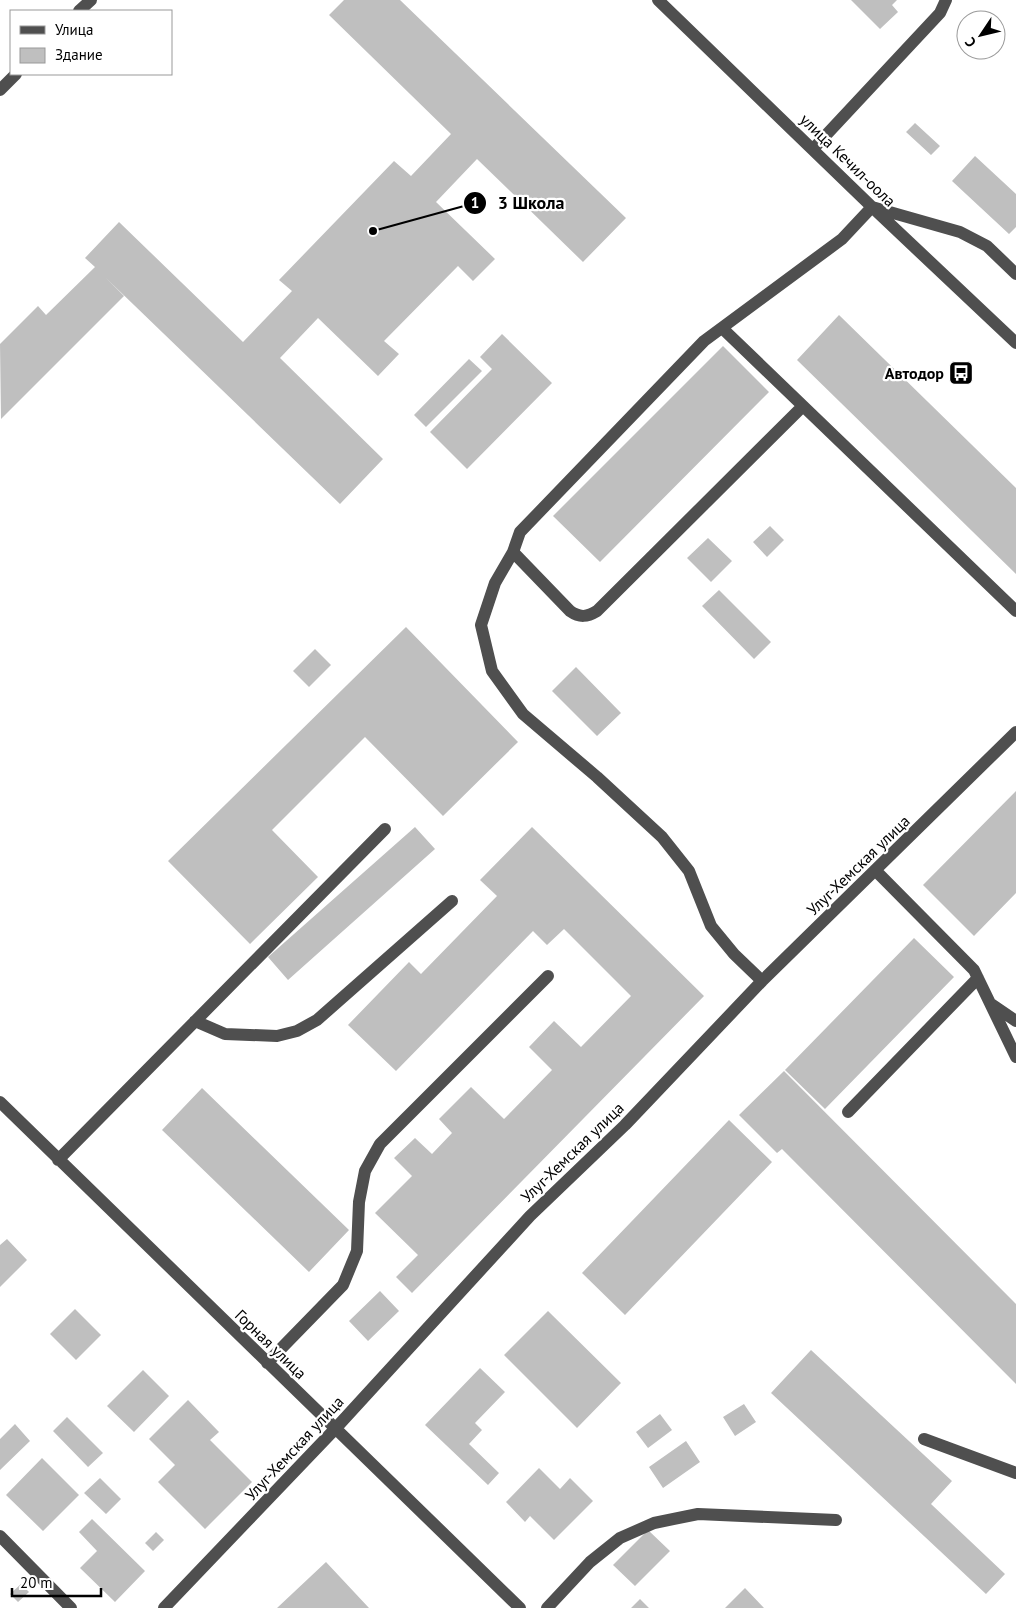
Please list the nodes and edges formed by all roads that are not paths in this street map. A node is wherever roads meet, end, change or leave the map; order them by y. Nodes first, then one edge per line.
1 (91, 0) edge
2 (658, 0) edge
3 (946, 0) edge
4 (80, 10) edge
5 (15, 75) edge
6 (0, 90) edge
7 (813, 149) junction
8 (872, 207) junction
9 (1016, 274) edge
10 (722, 328) junction
11 (1016, 342) edge
12 (803, 406) junction
13 (512, 552) junction
14 (1016, 611) edge
15 (1016, 732) edge
16 (385, 829) dead end
17 (875, 870) junction
18 (452, 901) dead end
19 (548, 976) dead end
20 (978, 978) junction
21 (762, 981) junction
22 (991, 1004) junction
23 (195, 1021) junction
24 (1016, 1021) edge
25 (1016, 1057) edge
26 (0, 1102) edge
27 (848, 1112) dead end
28 (58, 1160) junction
29 (267, 1363) junction
30 (335, 1429) junction
31 (924, 1439) dead end
32 (1016, 1473) edge
33 (836, 1520) dead end
34 (0, 1536) edge
35 (71, 1608) edge
36 (164, 1608) edge
37 (520, 1608) edge
38 (547, 1608) edge

1 - 4 street
2 - 7 street, улица Кечил-оола
3 - 7 street
5 - 6 street
7 - 8 street, улица Кечил-оола
8 - 9 street
8 - 10 street
8 - 11 street, улица Кечил-оола
10 - 12 street
10 - 13 street
12 - 13 street
12 - 14 street
13 - 21 street
15 - 17 street, Улуг-Хемская улица
16 - 23 street
17 - 20 street
17 - 21 street, Улуг-Хемская улица
18 - 23 street
19 - 29 street
20 - 22 street
20 - 27 street
21 - 30 street, Улуг-Хемская улица
22 - 24 street
22 - 25 street
23 - 28 street
26 - 28 street, Горная улица
28 - 29 street, Горная улица
29 - 30 street, Горная улица
30 - 36 street, Улуг-Хемская улица
30 - 37 street, Горная улица
31 - 32 street
33 - 38 street
34 - 35 street

